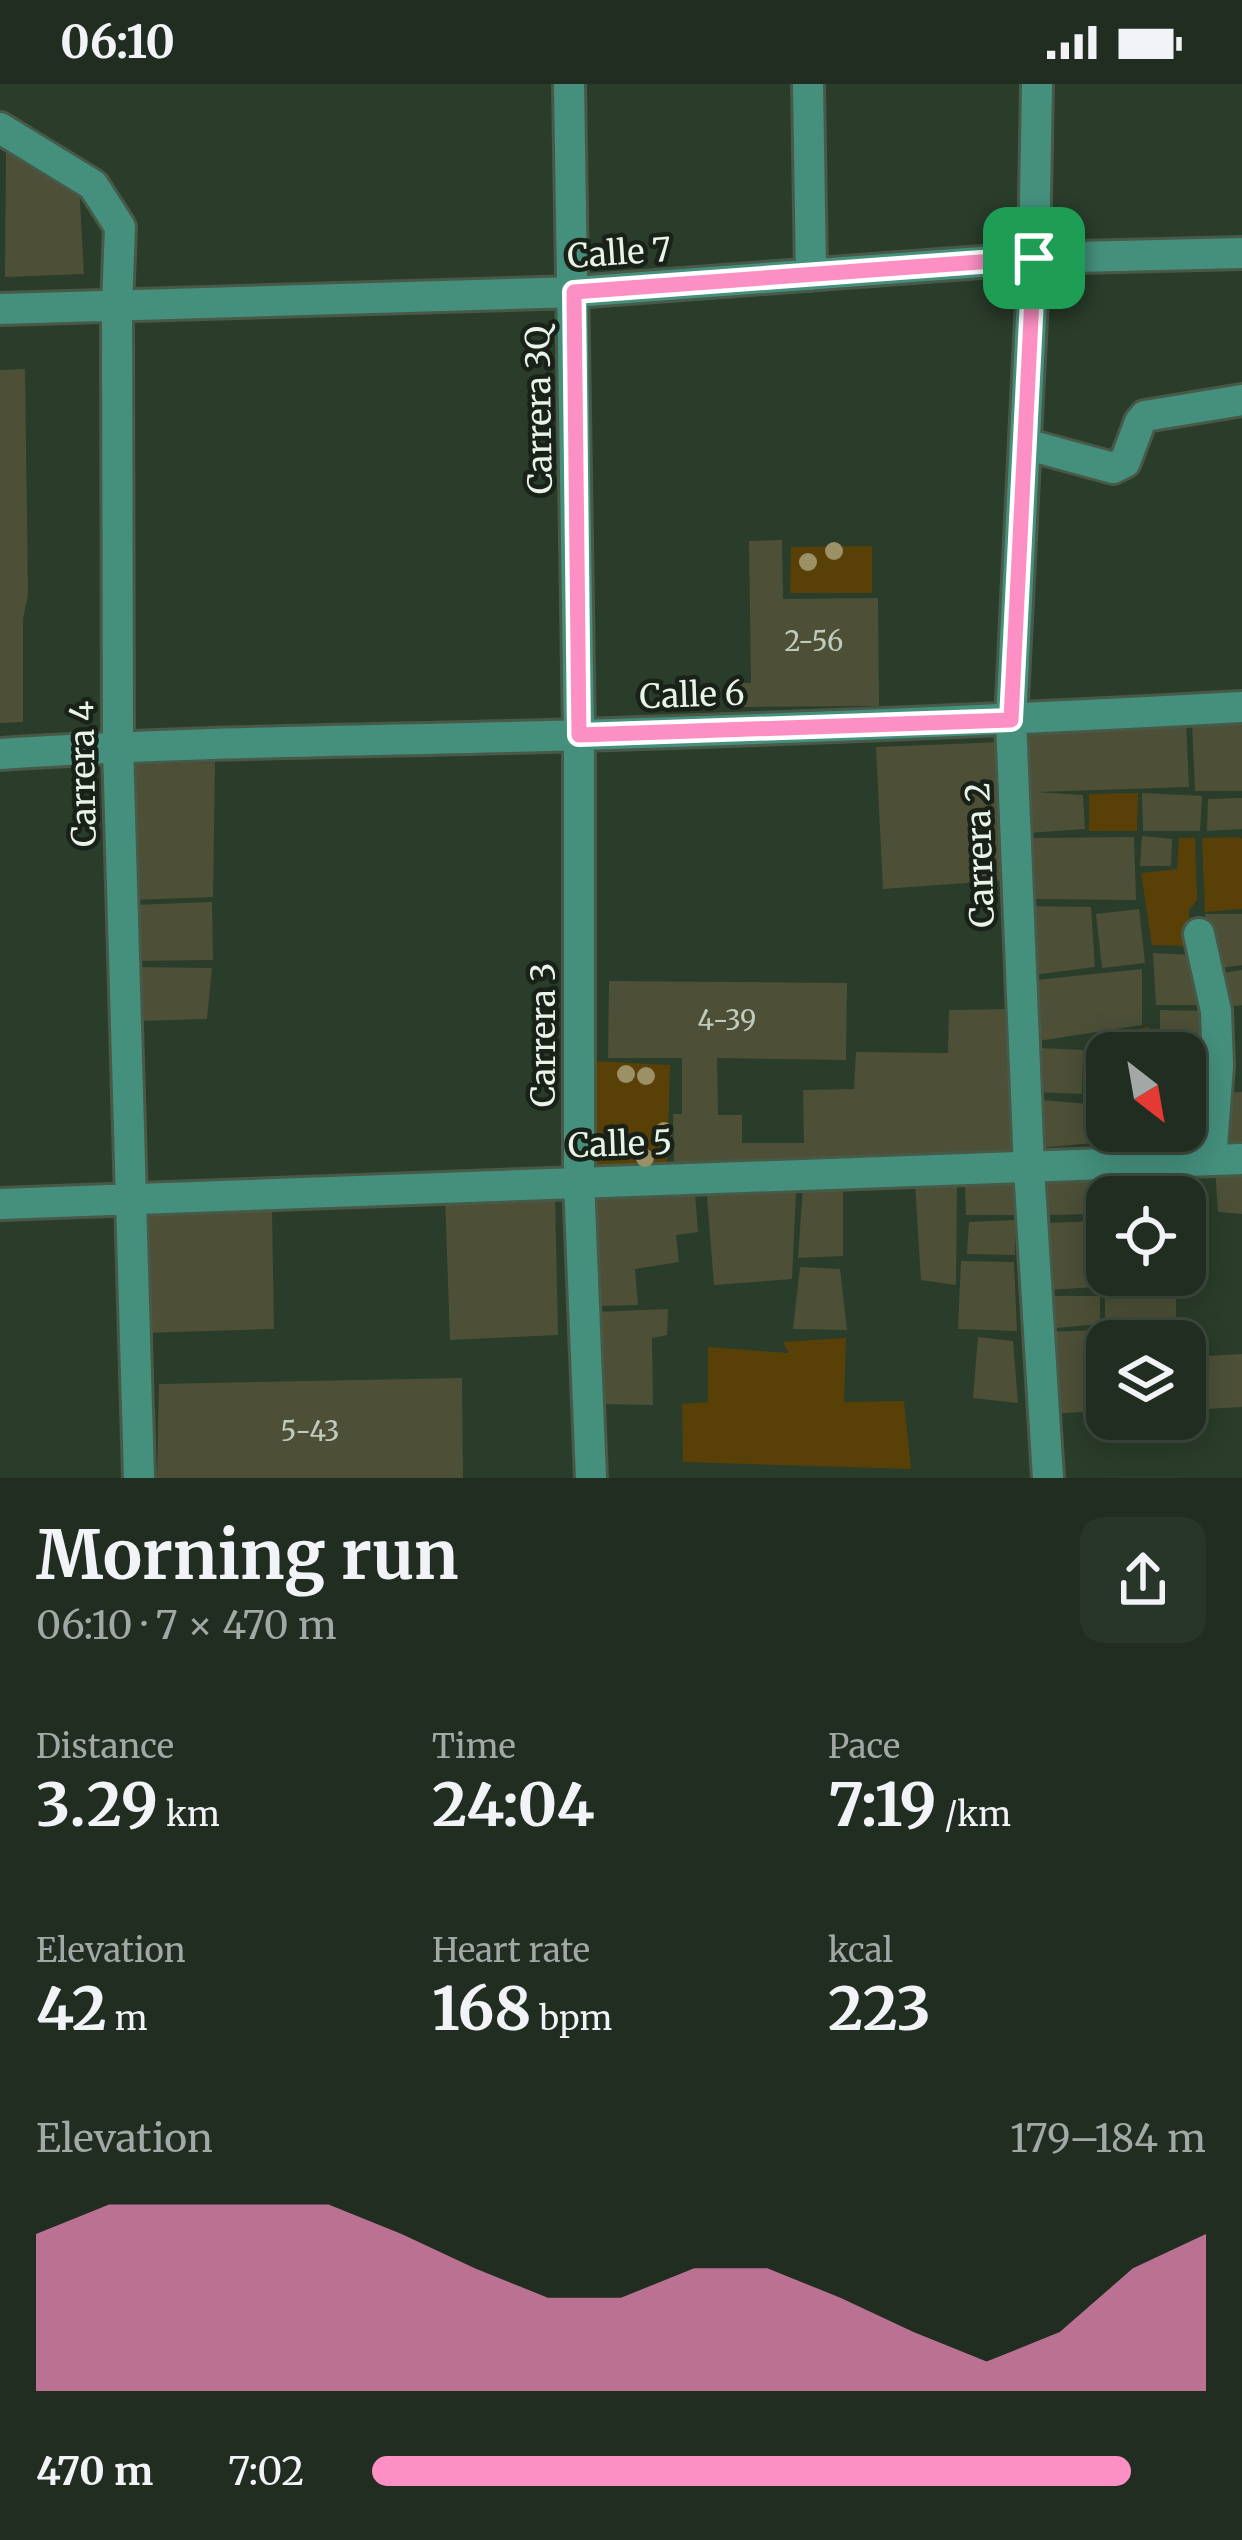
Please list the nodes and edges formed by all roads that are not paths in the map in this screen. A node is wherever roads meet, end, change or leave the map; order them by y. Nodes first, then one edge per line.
1 (569, 84) edge
2 (808, 84) edge
3 (1036, 84) edge
4 (0, 128) edge
5 (1242, 253) edge
6 (1034, 258) junction
7 (811, 275) junction
8 (574, 292) junction
9 (117, 306) junction
10 (0, 309) edge
11 (1242, 400) edge
12 (1025, 444) junction
13 (1242, 707) edge
14 (1011, 720) junction
15 (579, 735) junction
16 (118, 746) junction
17 (0, 754) edge
18 (1199, 934) dead end
19 (1226, 1160) edge
20 (1029, 1168) junction
21 (580, 1181) junction
22 (130, 1198) junction
23 (0, 1204) edge
24 (139, 1478) edge
25 (591, 1478) edge
26 (1048, 1478) edge

1 - 8 street, Carrera 3Q
2 - 7 street
3 - 6 street, Carrera 2
4 - 9 street, Carrera 4
5 - 6 street, Calle 7
6 - 7 street, Calle 7
6 - 12 street, Carrera 2
7 - 8 street, Calle 7
8 - 9 street, Calle 7
8 - 15 street, Carrera 3Q
9 - 10 street, Calle 7
9 - 16 street, Carrera 4
11 - 12 street
12 - 14 street, Carrera 2
13 - 14 street, Calle 6
14 - 15 street, Calle 6
14 - 20 street, Carrera 2
15 - 16 street, Calle 6
15 - 21 street, Carrera 3
16 - 17 street, Calle 6
16 - 22 street, Carrera 4
18 - 19 street
19 - 20 street, Calle 5
20 - 21 street, Calle 5
20 - 26 street, Carrera 2
21 - 22 street, Calle 5
21 - 25 street, Carrera 3
22 - 23 street, Calle 5
22 - 24 street, Carrera 4

